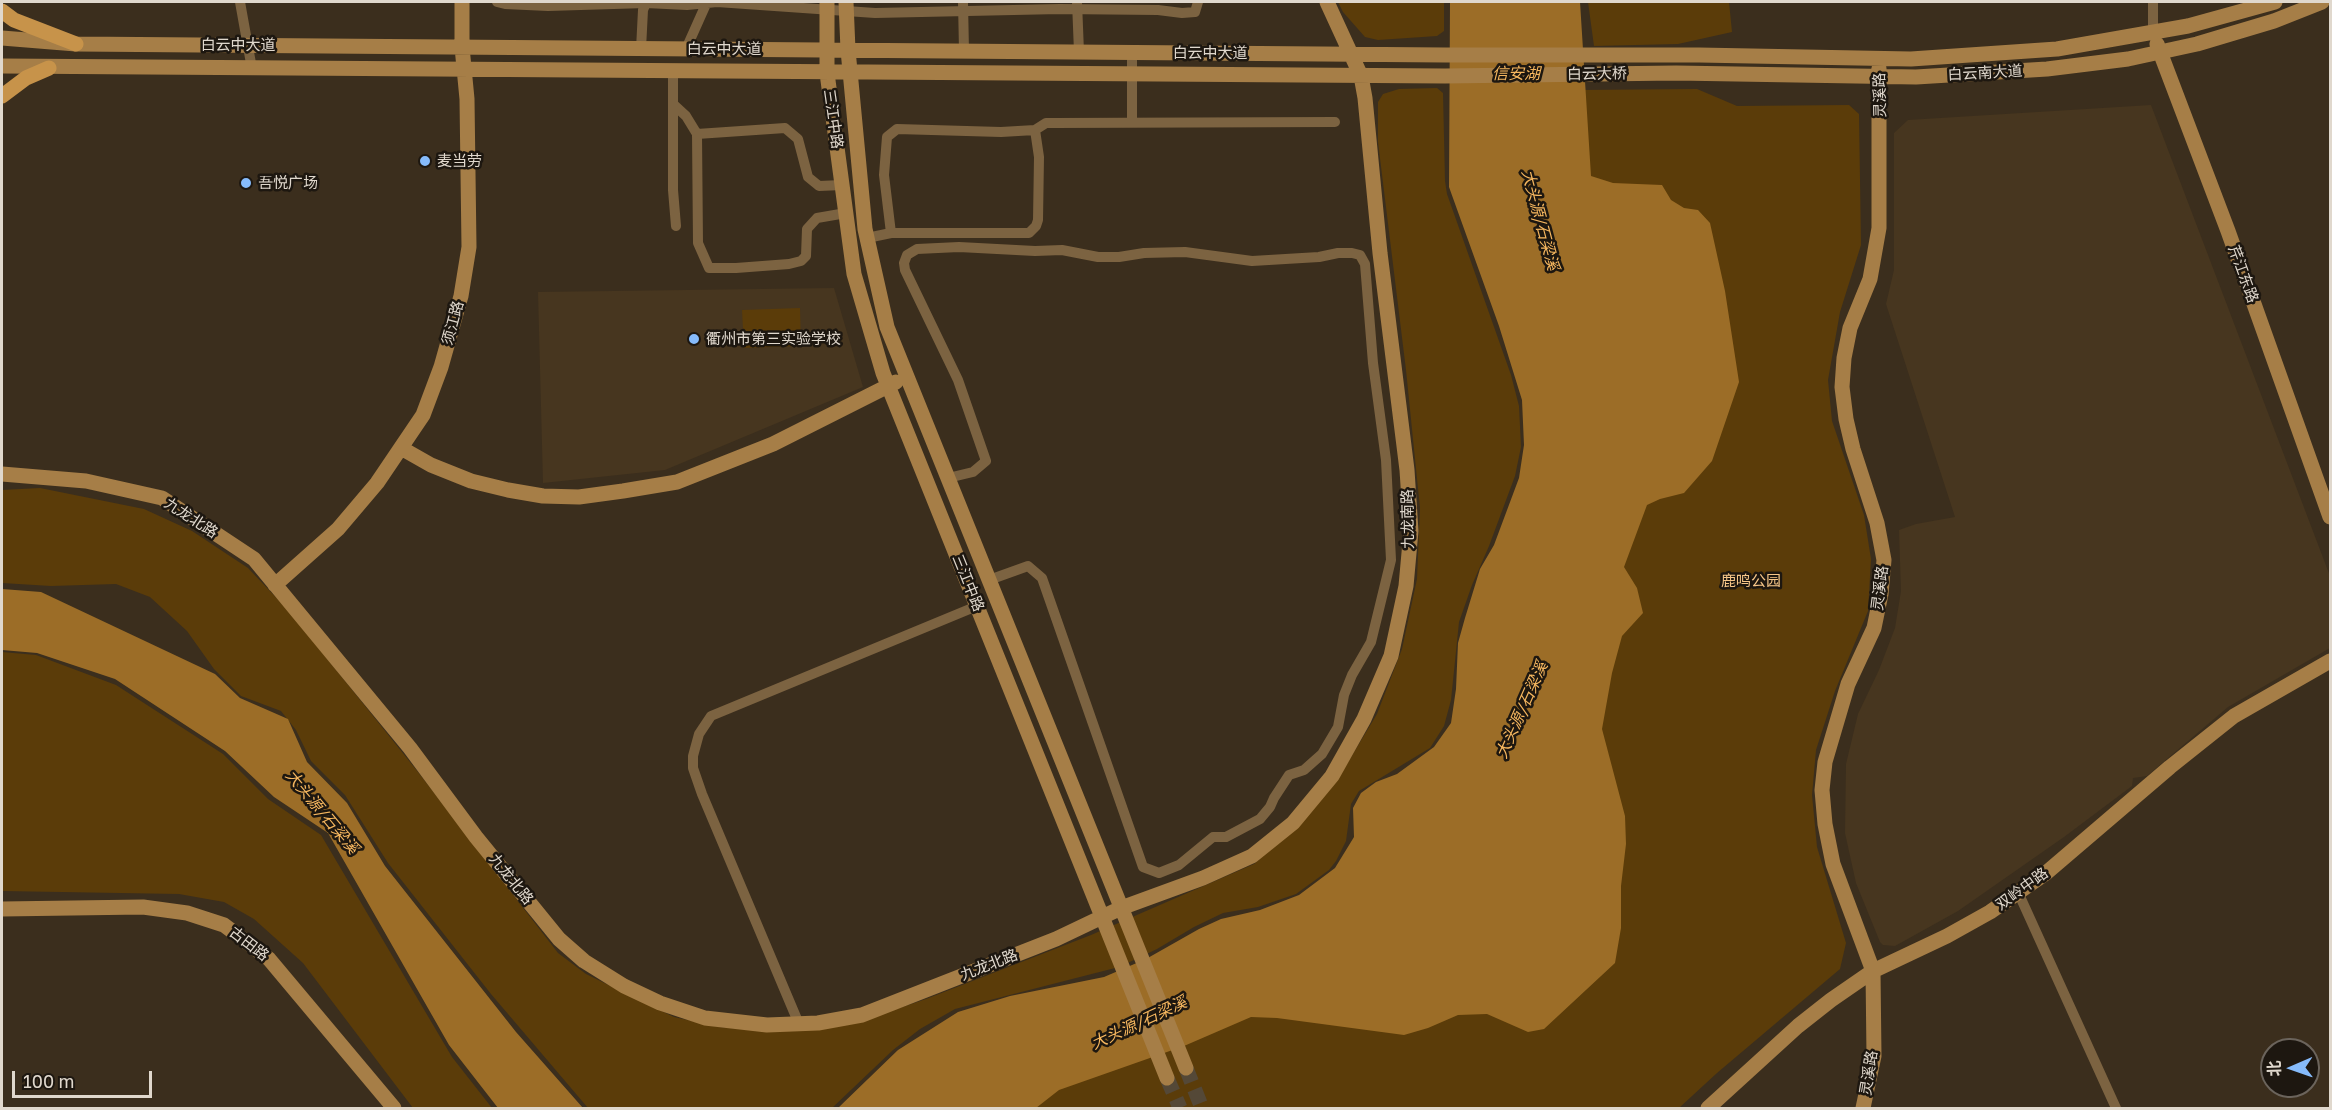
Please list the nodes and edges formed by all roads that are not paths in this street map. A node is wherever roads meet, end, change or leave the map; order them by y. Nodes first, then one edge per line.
1 (240, 2) edge
2 (462, 2) edge
3 (497, 2) edge
4 (707, 2) edge
5 (1198, 2) edge
6 (1327, 2) edge
7 (2275, 2) edge
8 (2322, 2) edge
9 (608, 3) edge
10 (646, 3) junction
11 (1076, 5) edge
12 (827, 6) edge
13 (964, 6) edge
14 (846, 7) edge
15 (2153, 7) edge
16 (2, 11) edge
17 (2158, 31) junction
18 (2, 38) edge
19 (76, 44) junction
20 (248, 45) junction
21 (462, 47) junction
22 (641, 49) junction
23 (686, 49) junction
24 (826, 50) junction
25 (848, 50) junction
26 (964, 51) junction
27 (2164, 51) junction
28 (1079, 52) junction
29 (1132, 53) junction
30 (1352, 55) junction
31 (1446, 55) joint
32 (1640, 56) joint
33 (1879, 58) junction
34 (2, 66) edge
35 (49, 68) junction
36 (252, 69) junction
37 (463, 71) junction
38 (673, 71) junction
39 (827, 73) junction
40 (850, 73) junction
41 (1132, 74) junction
42 (1640, 74) joint
43 (1361, 76) junction
44 (1445, 76) joint
45 (1880, 76) junction
46 (2, 96) edge
47 (673, 104) junction
48 (1132, 122) junction
49 (1335, 122) dead end
50 (1035, 130) junction
51 (697, 134) junction
52 (842, 185) junction
53 (846, 213) junction
54 (676, 226) dead end
55 (891, 233) junction
56 (867, 238) junction
57 (1392, 361) junction
58 (1373, 363) junction
59 (907, 377) junction
60 (889, 386) junction
61 (401, 448) junction
62 (2, 474) edge
63 (948, 478) junction
64 (2331, 486) edge
65 (2331, 517) edge
66 (989, 580) junction
67 (275, 585) junction
68 (977, 606) junction
69 (2331, 661) edge
70 (2018, 892) junction
71 (1121, 908) junction
72 (2, 909) edge
73 (1102, 917) junction
74 (1873, 971) junction
75 (799, 1024) junction
76 (1186, 1068) tunnel mouth
77 (1167, 1078) tunnel mouth
78 (394, 1108) edge
79 (1708, 1108) edge
80 (1863, 1108) edge
81 (2116, 1108) edge

1 - 20 street
2 - 21 street, 须江路
3 - 9 street
4 - 10 street
4 - 12 street
4 - 23 street
5 - 11 street
6 - 30 street, 九龙南路
7 - 17 street, 白云南大道
8 - 27 street, 白云南大道
9 - 10 street
10 - 22 street
11 - 13 street
11 - 28 street
12 - 14 street
12 - 24 street, 三江中路
13 - 14 street
13 - 26 street
14 - 25 street, 三江中路
15 - 17 street
16 - 19 main road
17 - 27 street, 芹江东路
17 - 33 street, 白云南大道
18 - 19 street, 白云中大道
19 - 20 street, 白云中大道
20 - 21 street, 白云中大道
20 - 36 street
21 - 22 street, 白云中大道
21 - 37 street, 须江路
22 - 23 street, 白云中大道
23 - 24 street, 白云中大道
24 - 25 street, 白云中大道
24 - 39 street, 三江中路
25 - 26 street, 白云中大道
25 - 40 street, 三江中路
26 - 28 street, 白云中大道
27 - 45 street, 白云南大道
27 - 64 street, 芹江东路
27 - 65 street, 芹江东路
28 - 29 street, 白云中大道
29 - 30 street, 白云中大道
29 - 41 street
30 - 31 street, 白云中大道
30 - 43 street, 九龙南路
31 - 32 street, 白云大桥
32 - 33 street, 白云南大道
33 - 45 street, 灵溪路
34 - 35 street, 白云中大道
35 - 36 street, 白云中大道
35 - 46 main road
36 - 37 street, 白云中大道
37 - 38 street, 白云中大道
37 - 61 street, 须江路
38 - 39 street, 白云中大道
38 - 47 street
39 - 40 street, 白云中大道
39 - 52 street, 三江中路
40 - 41 street, 白云中大道
40 - 56 street, 三江中路
41 - 43 street, 白云中大道
41 - 48 street
42 - 44 street, 白云大桥
42 - 45 street, 白云南大道
43 - 44 street, 白云中大道
43 - 57 street, 九龙南路
45 - 74 street, 灵溪路
47 - 51 street
47 - 54 street
48 - 49 street
48 - 50 street
50 - 55 street
50 - 55 street
51 - 52 street
51 - 53 street
52 - 53 street, 三江中路
53 - 60 street, 三江中路
55 - 56 street
56 - 59 street, 三江中路
57 - 58 street
57 - 71 street, 九龙南路
58 - 63 street
58 - 66 street
59 - 60 street
59 - 63 street, 三江中路
60 - 61 street
60 - 68 street, 三江中路
61 - 67 street, 须江路
62 - 67 street, 九龙北路
63 - 66 street, 三江中路
66 - 71 street, 三江中路
67 - 75 street, 九龙北路
68 - 73 street, 三江中路
68 - 75 street
69 - 70 street, 双岭中路
70 - 74 street, 双岭中路
70 - 81 street
71 - 73 street, 九龙北路
71 - 76 street, 三江中路
72 - 78 street, 古田路
73 - 75 street, 九龙北路
73 - 77 street, 三江中路
74 - 79 street, 双岭中路
74 - 80 street, 灵溪路

